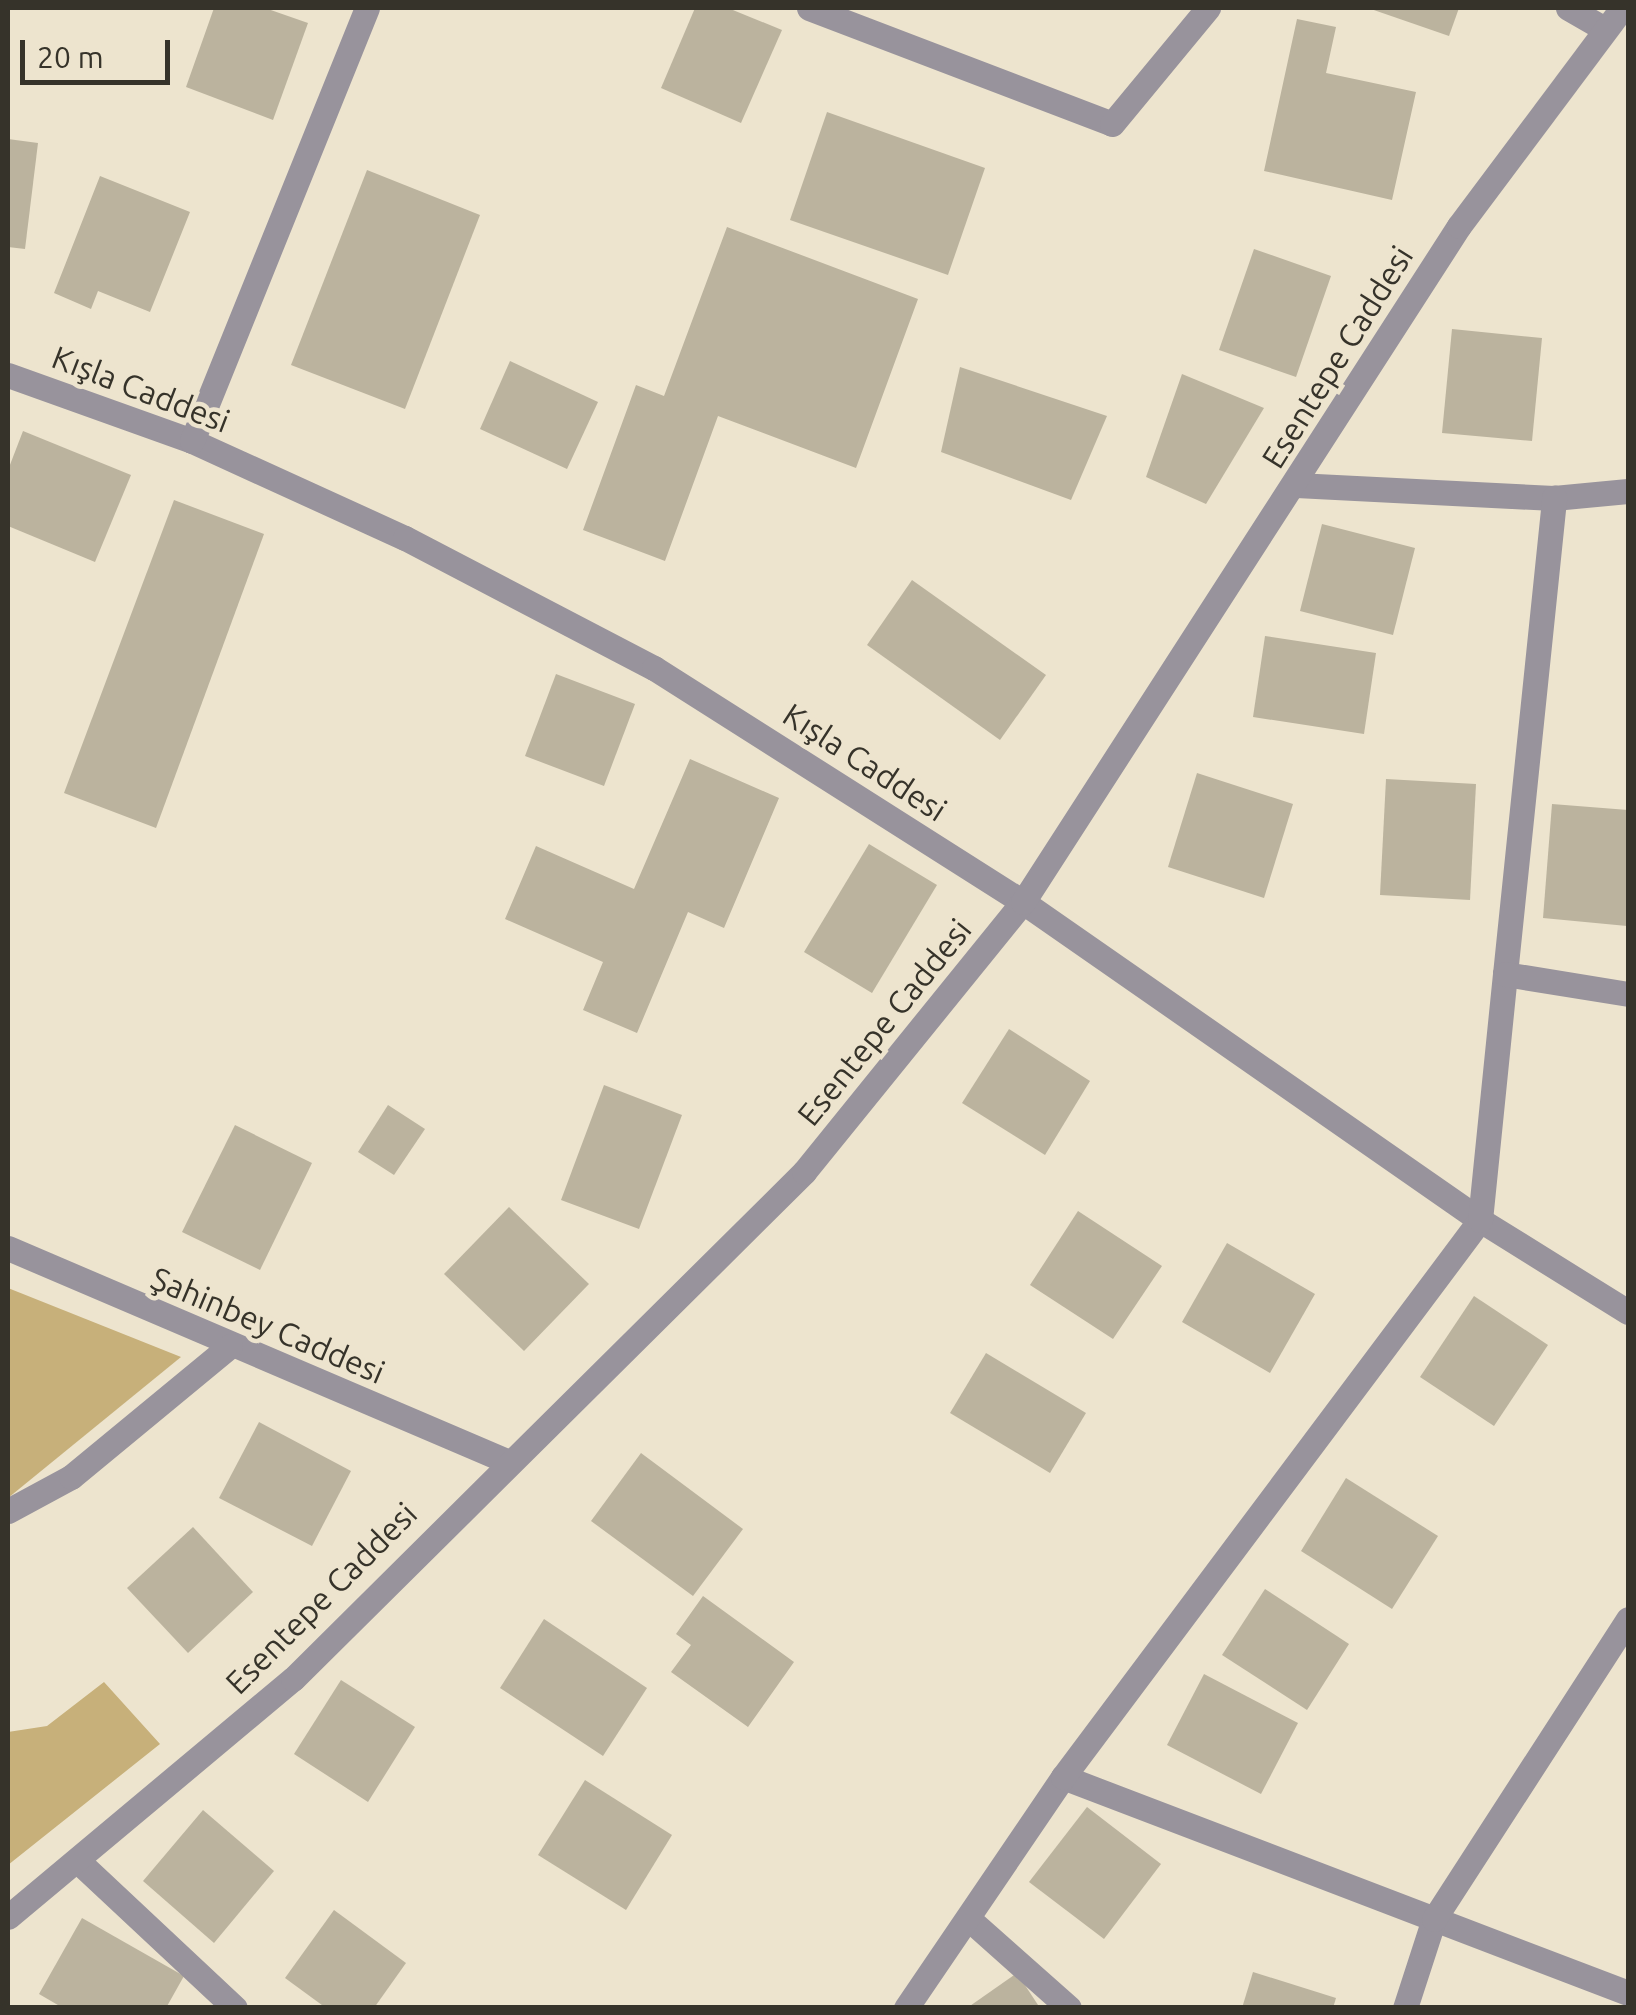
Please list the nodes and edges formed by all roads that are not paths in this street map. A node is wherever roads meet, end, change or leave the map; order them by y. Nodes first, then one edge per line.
1 (367, 8) edge
2 (809, 8) edge
3 (1208, 8) edge
4 (1568, 8) edge
5 (1622, 8) edge
6 (1603, 28) junction
7 (8, 375) edge
8 (192, 441) junction
9 (1296, 484) junction
10 (1628, 491) edge
11 (1554, 498) junction
12 (1023, 902) junction
13 (1505, 974) junction
14 (1628, 994) edge
15 (1480, 1220) junction
16 (8, 1248) edge
17 (1628, 1312) edge
18 (230, 1346) junction
19 (504, 1460) junction
20 (8, 1511) edge
21 (1628, 1619) edge
22 (1062, 1778) junction
23 (80, 1863) junction
24 (8, 1917) edge
25 (1434, 1919) junction
26 (970, 1920) junction
27 (1628, 1993) edge
28 (235, 2008) edge
29 (906, 2008) edge
30 (1069, 2008) edge
31 (1404, 2008) edge

1 - 8 street
2 - 3 street
4 - 6 street
5 - 6 street, Esentepe Caddesi
6 - 9 street, Esentepe Caddesi
7 - 8 street, Kışla Caddesi
8 - 12 street, Kışla Caddesi
9 - 11 street
9 - 12 street, Esentepe Caddesi
10 - 11 street
11 - 13 street
12 - 15 street, Kışla Caddesi
12 - 19 street, Esentepe Caddesi
13 - 14 street
13 - 15 street
15 - 17 street, Kışla Caddesi
15 - 22 street
16 - 18 street, Şahinbey Caddesi
18 - 19 street, Şahinbey Caddesi
18 - 20 street
19 - 23 street, Esentepe Caddesi
21 - 25 street
22 - 25 street
22 - 26 street
23 - 24 street, Esentepe Caddesi
23 - 28 street
25 - 27 street
25 - 31 street
26 - 29 street
26 - 30 street

